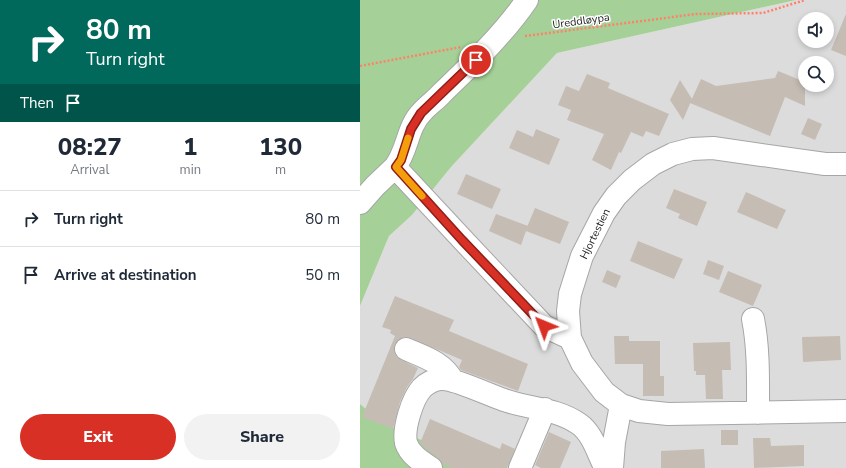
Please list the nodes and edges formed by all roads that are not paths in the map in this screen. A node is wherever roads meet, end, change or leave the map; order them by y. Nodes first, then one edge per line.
1 (527, 0) edge
2 (846, 164) edge
3 (396, 167) junction
4 (360, 203) edge
5 (754, 319) dead end
6 (570, 338) junction
7 (406, 349) dead end
8 (453, 381) junction
9 (621, 405) junction
10 (545, 409) junction
11 (846, 412) edge
12 (758, 413) junction
13 (605, 466) edge
14 (431, 468) edge
15 (520, 468) edge

1 - 3 street
2 - 6 street, Hjortestien
3 - 4 street
3 - 6 street
5 - 12 street
6 - 9 street, Hjortestien
7 - 8 street
8 - 10 street
8 - 14 street
9 - 12 street, Hjortestien
9 - 13 street
10 - 13 street
10 - 15 street
11 - 12 street, Hjortestien

